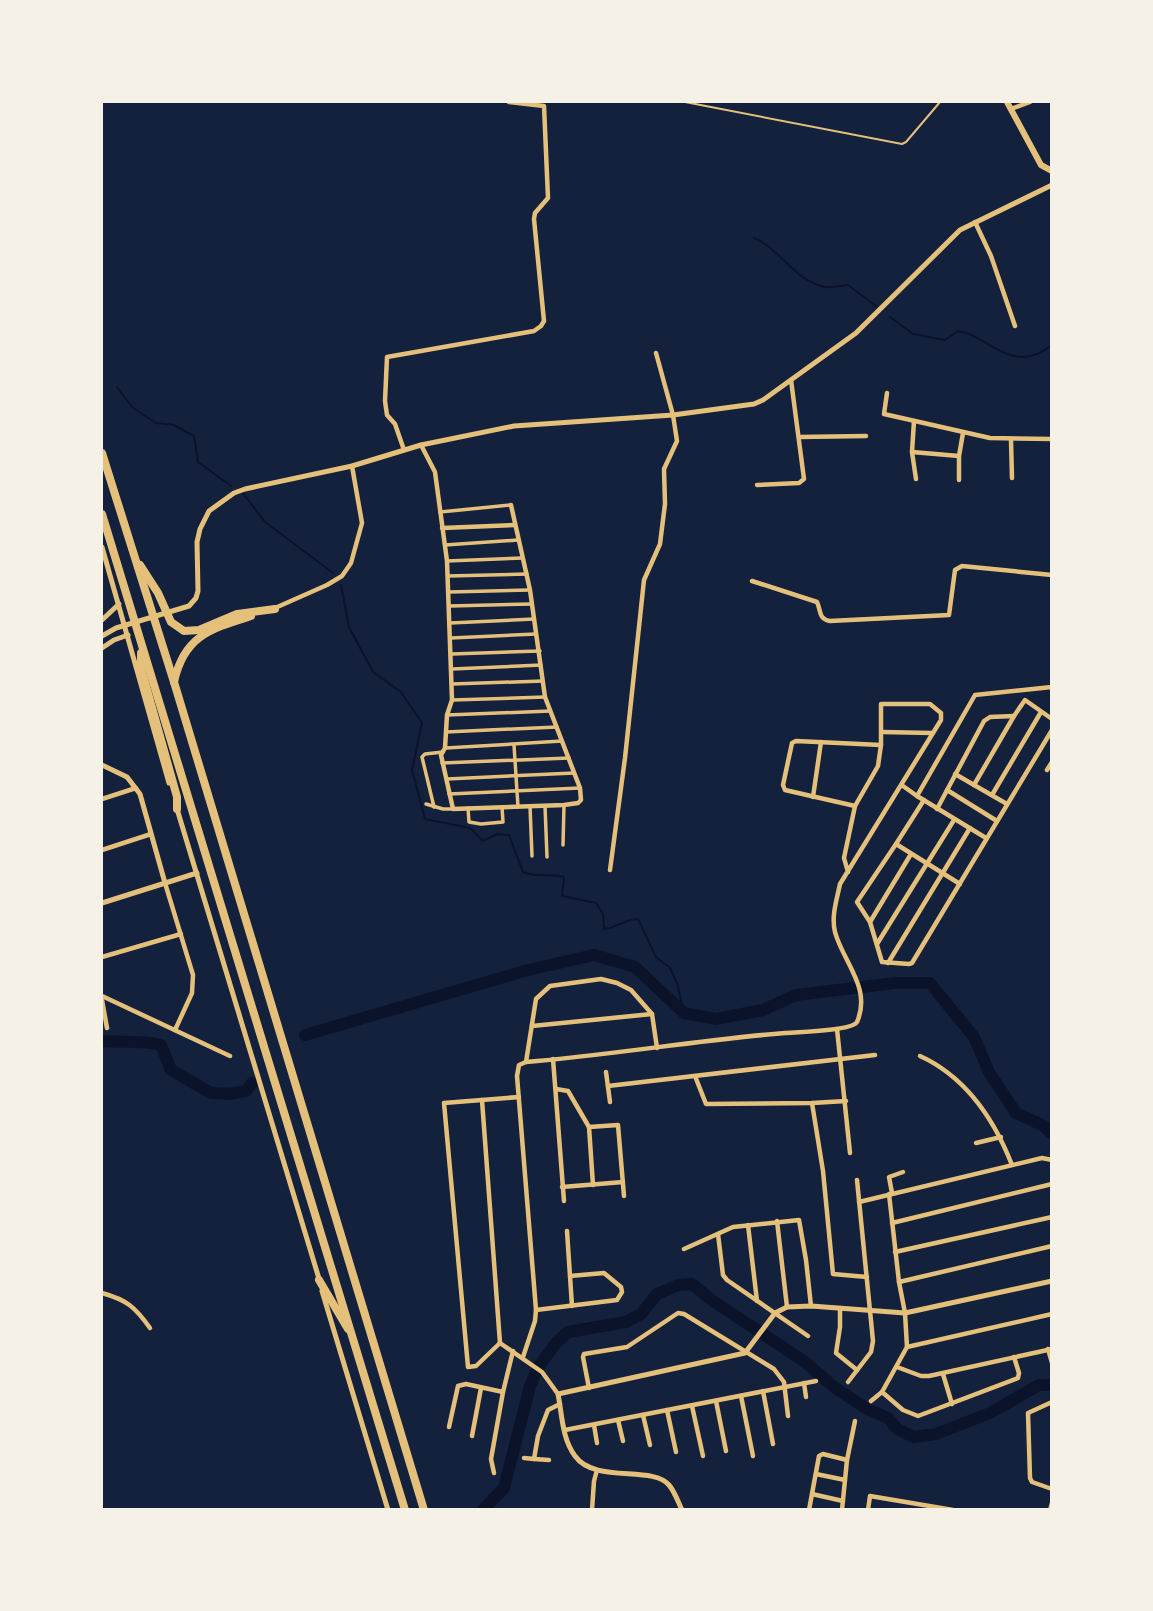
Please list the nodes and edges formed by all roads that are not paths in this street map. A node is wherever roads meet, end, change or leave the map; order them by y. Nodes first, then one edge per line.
1 (509, 102) edge
2 (685, 102) edge
3 (940, 102) edge
4 (1007, 102) edge
5 (1030, 102) edge
6 (1011, 109) junction
7 (1052, 171) edge
8 (1052, 185) edge
9 (975, 222) junction
10 (1015, 326) dead end
11 (656, 353) dead end
12 (791, 380) junction
13 (887, 393) dead end
14 (673, 415) junction
15 (914, 421) junction
16 (963, 433) junction
17 (866, 436) dead end
18 (799, 437) junction
19 (1052, 439) edge
20 (1011, 440) junction
21 (421, 445) junction
22 (404, 450) junction
23 (912, 452) junction
24 (102, 453) edge
25 (959, 456) junction
26 (352, 466) junction
27 (1012, 478) dead end
28 (916, 479) dead end
29 (959, 480) dead end
30 (757, 485) dead end
31 (511, 505) joint
32 (440, 512) junction
33 (102, 514) edge
34 (515, 525) junction
35 (442, 528) junction
36 (519, 540) junction
37 (445, 545) junction
38 (102, 547) edge
39 (134, 555) junction
40 (523, 558) junction
41 (447, 561) junction
42 (527, 574) junction
43 (1052, 575) edge
44 (449, 576) junction
45 (752, 581) dead end
46 (530, 590) junction
47 (449, 592) junction
48 (119, 604) junction
49 (531, 604) junction
50 (450, 606) junction
51 (275, 608) junction
52 (534, 619) junction
53 (102, 620) edge
54 (450, 623) junction
55 (536, 634) junction
56 (128, 635) junction
57 (102, 636) edge
58 (451, 638) junction
59 (140, 643) junction
60 (102, 648) edge
61 (540, 651) junction
62 (452, 654) junction
63 (541, 665) junction
64 (452, 668) junction
65 (543, 681) junction
66 (174, 682) junction
67 (452, 684) junction
68 (1052, 687) edge
69 (1030, 690) junction
70 (545, 697) junction
71 (453, 700) junction
72 (1026, 700) junction
73 (552, 710) junction
74 (1041, 712) junction
75 (447, 715) junction
76 (1014, 716) junction
77 (1052, 719) edge
78 (557, 727) junction
79 (1052, 730) edge
80 (446, 732) junction
81 (882, 732) junction
82 (932, 733) junction
83 (562, 741) junction
84 (821, 743) junction
85 (513, 745) junction
86 (881, 745) junction
87 (444, 750) junction
88 (569, 758) junction
89 (516, 760) junction
90 (442, 762) junction
91 (1052, 762) edge
92 (102, 765) edge
93 (1047, 771) dead end
94 (574, 773) junction
95 (955, 774) junction
96 (516, 775) junction
97 (446, 779) junction
98 (974, 785) junction
99 (903, 786) junction
100 (136, 788) junction
101 (580, 788) junction
102 (517, 790) junction
103 (947, 790) junction
104 (449, 794) junction
105 (992, 795) junction
106 (917, 796) junction
107 (813, 797) junction
108 (102, 799) edge
109 (924, 800) junction
110 (426, 804) dead end
111 (1007, 804) junction
112 (564, 805) junction
113 (530, 806) junction
114 (545, 806) junction
115 (855, 806) junction
116 (435, 807) junction
117 (502, 807) junction
118 (518, 807) junction
119 (453, 808) junction
120 (468, 808) junction
121 (177, 809) junction
122 (937, 809) junction
123 (954, 820) junction
124 (997, 821) junction
125 (970, 828) junction
126 (151, 834) junction
127 (986, 838) junction
128 (896, 844) junction
129 (563, 845) dead end
130 (102, 850) edge
131 (911, 854) junction
132 (532, 856) dead end
133 (547, 857) dead end
134 (927, 864) junction
135 (610, 870) dead end
136 (197, 873) junction
137 (848, 873) junction
138 (943, 874) junction
139 (165, 883) junction
140 (960, 884) junction
141 (102, 902) edge
142 (870, 922) junction
143 (181, 933) junction
144 (877, 944) junction
145 (102, 957) edge
146 (888, 963) junction
147 (102, 998) edge
148 (652, 1014) junction
149 (532, 1026) junction
150 (107, 1028) dead end
151 (837, 1029) junction
152 (175, 1030) junction
153 (657, 1048) junction
154 (875, 1055) dead end
155 (230, 1056) dead end
156 (920, 1056) dead end
157 (552, 1059) junction
158 (839, 1060) junction
159 (526, 1062) junction
160 (606, 1072) dead end
161 (695, 1076) junction
162 (608, 1086) junction
163 (556, 1089) junction
164 (519, 1097) junction
165 (482, 1100) junction
166 (846, 1101) junction
167 (610, 1102) dead end
168 (812, 1103) junction
169 (589, 1127) junction
170 (1001, 1137) junction
171 (976, 1143) dead end
172 (850, 1153) dead end
173 (1052, 1160) edge
174 (1012, 1165) junction
175 (903, 1172) dead end
176 (857, 1180) dead end
177 (623, 1182) junction
178 (1052, 1184) edge
179 (593, 1185) junction
180 (562, 1187) junction
181 (890, 1194) junction
182 (624, 1196) dead end
183 (564, 1201) dead end
184 (859, 1202) junction
185 (1052, 1217) edge
186 (777, 1221) junction
187 (892, 1223) junction
188 (748, 1225) junction
189 (567, 1231) dead end
190 (718, 1234) junction
191 (1052, 1246) edge
192 (684, 1249) dead end
193 (895, 1252) junction
194 (570, 1276) junction
195 (867, 1278) junction
196 (319, 1280) junction
197 (1052, 1281) edge
198 (899, 1282) junction
199 (102, 1293) edge
200 (758, 1302) junction
201 (572, 1306) junction
202 (787, 1307) junction
203 (811, 1307) junction
204 (840, 1308) junction
205 (536, 1310) junction
206 (871, 1310) junction
207 (905, 1313) junction
208 (775, 1314) junction
209 (1052, 1314) edge
210 (150, 1328) dead end
211 (808, 1336) dead end
212 (355, 1342) junction
213 (500, 1343) junction
214 (907, 1347) junction
215 (1050, 1349) edge
216 (513, 1351) junction
217 (745, 1353) junction
218 (523, 1357) junction
219 (1014, 1357) junction
220 (1052, 1363) edge
221 (897, 1367) junction
222 (857, 1370) junction
223 (943, 1374) junction
224 (816, 1381) dead end
225 (848, 1382) dead end
226 (804, 1383) junction
227 (784, 1387) junction
228 (481, 1388) junction
229 (589, 1388) junction
230 (763, 1391) junction
231 (503, 1392) junction
232 (882, 1392) junction
233 (558, 1394) junction
234 (741, 1396) junction
235 (806, 1397) dead end
236 (716, 1400) junction
237 (871, 1401) dead end
238 (1052, 1402) edge
239 (560, 1404) junction
240 (952, 1404) junction
241 (692, 1405) junction
242 (667, 1410) junction
243 (643, 1415) junction
244 (789, 1416) dead end
245 (618, 1420) junction
246 (855, 1421) dead end
247 (594, 1425) junction
248 (449, 1427) dead end
249 (565, 1430) junction
250 (472, 1436) dead end
251 (623, 1441) dead end
252 (597, 1443) dead end
253 (773, 1444) dead end
254 (650, 1445) dead end
255 (726, 1451) dead end
256 (676, 1452) dead end
257 (703, 1456) dead end
258 (753, 1456) dead end
259 (524, 1458) dead end
260 (534, 1459) junction
261 (549, 1460) dead end
262 (847, 1460) junction
263 (597, 1470) junction
264 (494, 1473) dead end
265 (816, 1474) junction
266 (845, 1480) junction
267 (1052, 1489) edge
268 (812, 1494) junction
269 (843, 1501) junction
270 (1052, 1503) edge
271 (388, 1510) edge
272 (405, 1510) edge
273 (424, 1510) edge
274 (592, 1510) edge
275 (681, 1510) edge
276 (809, 1510) edge
277 (842, 1510) edge
278 (868, 1510) edge
279 (953, 1510) edge
280 (1050, 1510) edge

1 - 22 street
2 - 3 lane
4 - 6 main road
5 - 6 street
6 - 7 main road
8 - 9 street
9 - 10 street
9 - 12 street
11 - 14 street
12 - 14 street
12 - 18 street
13 - 15 street
14 - 21 street
14 - 135 street
15 - 16 street
15 - 23 street
16 - 20 street
16 - 25 street
17 - 18 street
18 - 30 street
19 - 20 street
20 - 27 street
21 - 22 street
21 - 32 street
22 - 26 street
23 - 25 street
23 - 28 street
24 - 39 highway
25 - 29 street
26 - 51 street
26 - 57 street
31 - 32 street
31 - 34 street
32 - 35 street
33 - 59 highway
34 - 35 street
34 - 36 street
35 - 37 street
36 - 37 street
36 - 40 street
37 - 41 street
38 - 48 street
39 - 51 highway
39 - 66 highway
40 - 41 street
40 - 42 street
41 - 44 street
42 - 44 street
42 - 46 street
43 - 45 street
44 - 47 street
46 - 47 street
46 - 49 street
47 - 50 street
48 - 53 street
48 - 56 street
49 - 50 street
49 - 52 street
50 - 54 street
51 - 66 highway
52 - 54 street
52 - 55 street
54 - 58 street
55 - 58 street
55 - 61 street
56 - 60 street
56 - 121 street
58 - 62 street
59 - 121 highway
59 - 212 highway
61 - 62 street
61 - 63 street
62 - 64 street
63 - 64 street
63 - 65 street
64 - 67 street
65 - 67 street
65 - 70 street
66 - 273 highway
67 - 71 street
68 - 69 street
69 - 72 street
69 - 106 street
70 - 71 street
70 - 73 street
71 - 75 street
72 - 74 street
72 - 76 street
73 - 75 street
73 - 78 street
74 - 77 street
74 - 105 street
75 - 80 street
76 - 95 street
76 - 98 street
78 - 80 street
78 - 83 street
79 - 111 street
80 - 87 street
81 - 82 street
81 - 82 street
81 - 86 street
82 - 99 street
83 - 85 street
83 - 88 street
84 - 86 street
84 - 107 street
84 - 107 street
85 - 87 street
85 - 89 street
86 - 115 street
87 - 90 street
87 - 116 street
88 - 89 street
88 - 94 street
89 - 90 street
89 - 96 street
90 - 97 street
91 - 93 street
92 - 100 street
94 - 96 street
94 - 101 street
95 - 98 street
95 - 103 street
96 - 97 street
96 - 102 street
97 - 104 street
98 - 105 street
99 - 106 street
99 - 137 street
100 - 108 street
100 - 126 street
101 - 102 street
101 - 112 street
102 - 104 street
102 - 118 street
103 - 122 street
103 - 124 street
104 - 119 street
105 - 111 street
106 - 109 street
107 - 115 street
109 - 122 street
109 - 128 street
110 - 116 street
111 - 124 street
112 - 114 street
112 - 129 street
113 - 114 street
113 - 118 street
113 - 132 street
114 - 133 street
115 - 137 street
116 - 119 street
117 - 118 street
117 - 120 street
117 - 120 street
119 - 120 street
121 - 136 street
122 - 123 street
123 - 125 street
123 - 134 street
124 - 127 street
125 - 127 street
125 - 138 street
126 - 130 street
126 - 139 street
127 - 140 street
128 - 131 street
128 - 142 street
131 - 134 street
131 - 142 street
134 - 138 street
134 - 144 street
136 - 139 street
136 - 196 street
137 - 151 street
138 - 140 street
138 - 146 street
139 - 141 street
139 - 143 street
140 - 146 street
142 - 144 street
143 - 145 street
143 - 152 street
144 - 146 street
147 - 150 street
147 - 152 street
148 - 149 street
148 - 149 street
148 - 153 street
149 - 159 street
151 - 153 street
151 - 158 street
152 - 155 street
153 - 157 street
154 - 158 street
156 - 170 street
157 - 159 street
157 - 163 street
158 - 161 street
158 - 166 street
159 - 164 street
160 - 162 street
161 - 162 street
161 - 168 street
162 - 167 street
163 - 169 street
163 - 180 street
164 - 165 street
164 - 205 street
165 - 213 street
165 - 213 street
166 - 168 street
166 - 172 street
168 - 195 street
169 - 177 street
169 - 179 street
170 - 171 street
170 - 174 street
173 - 174 street
174 - 181 street
175 - 181 street
176 - 184 street
177 - 179 street
177 - 182 street
178 - 187 street
179 - 180 street
180 - 183 street
181 - 184 street
181 - 187 street
184 - 195 street
185 - 193 street
186 - 188 street
186 - 202 street
186 - 203 street
187 - 193 street
188 - 190 street
188 - 200 street
189 - 194 street
190 - 192 street
190 - 200 street
191 - 198 street
193 - 198 street
194 - 201 street
194 - 201 street
195 - 206 street
196 - 212 highway
196 - 271 street
197 - 207 street
198 - 207 street
199 - 210 street
200 - 208 street
201 - 205 street
202 - 203 street
202 - 208 street
203 - 204 street
204 - 206 street
204 - 222 street
205 - 218 street
206 - 207 street
206 - 222 street
207 - 214 street
208 - 211 street
208 - 217 street
209 - 214 street
212 - 272 highway
213 - 216 street
214 - 221 street
215 - 219 street
215 - 220 street
216 - 218 street
216 - 231 street
217 - 227 street
217 - 229 street
217 - 229 street
218 - 233 street
219 - 223 street
219 - 240 street
221 - 223 street
221 - 232 street
222 - 225 street
223 - 240 street
224 - 226 street
226 - 227 street
226 - 235 street
227 - 230 street
227 - 244 street
228 - 231 street
228 - 248 street
228 - 250 street
229 - 233 street
230 - 234 street
230 - 253 street
231 - 264 street
232 - 237 street
232 - 240 street
233 - 239 street
234 - 236 street
234 - 258 street
236 - 241 street
236 - 255 street
238 - 267 street
239 - 249 street
239 - 260 street
241 - 242 street
241 - 257 street
242 - 243 street
242 - 256 street
243 - 245 street
243 - 254 street
245 - 247 street
245 - 251 street
246 - 262 street
247 - 249 street
247 - 252 street
249 - 263 street
259 - 260 street
260 - 261 street
262 - 265 street
262 - 266 street
263 - 274 street
263 - 275 street
265 - 266 street
265 - 268 street
266 - 269 street
268 - 269 street
268 - 276 street
269 - 277 street
270 - 280 street
278 - 279 street

